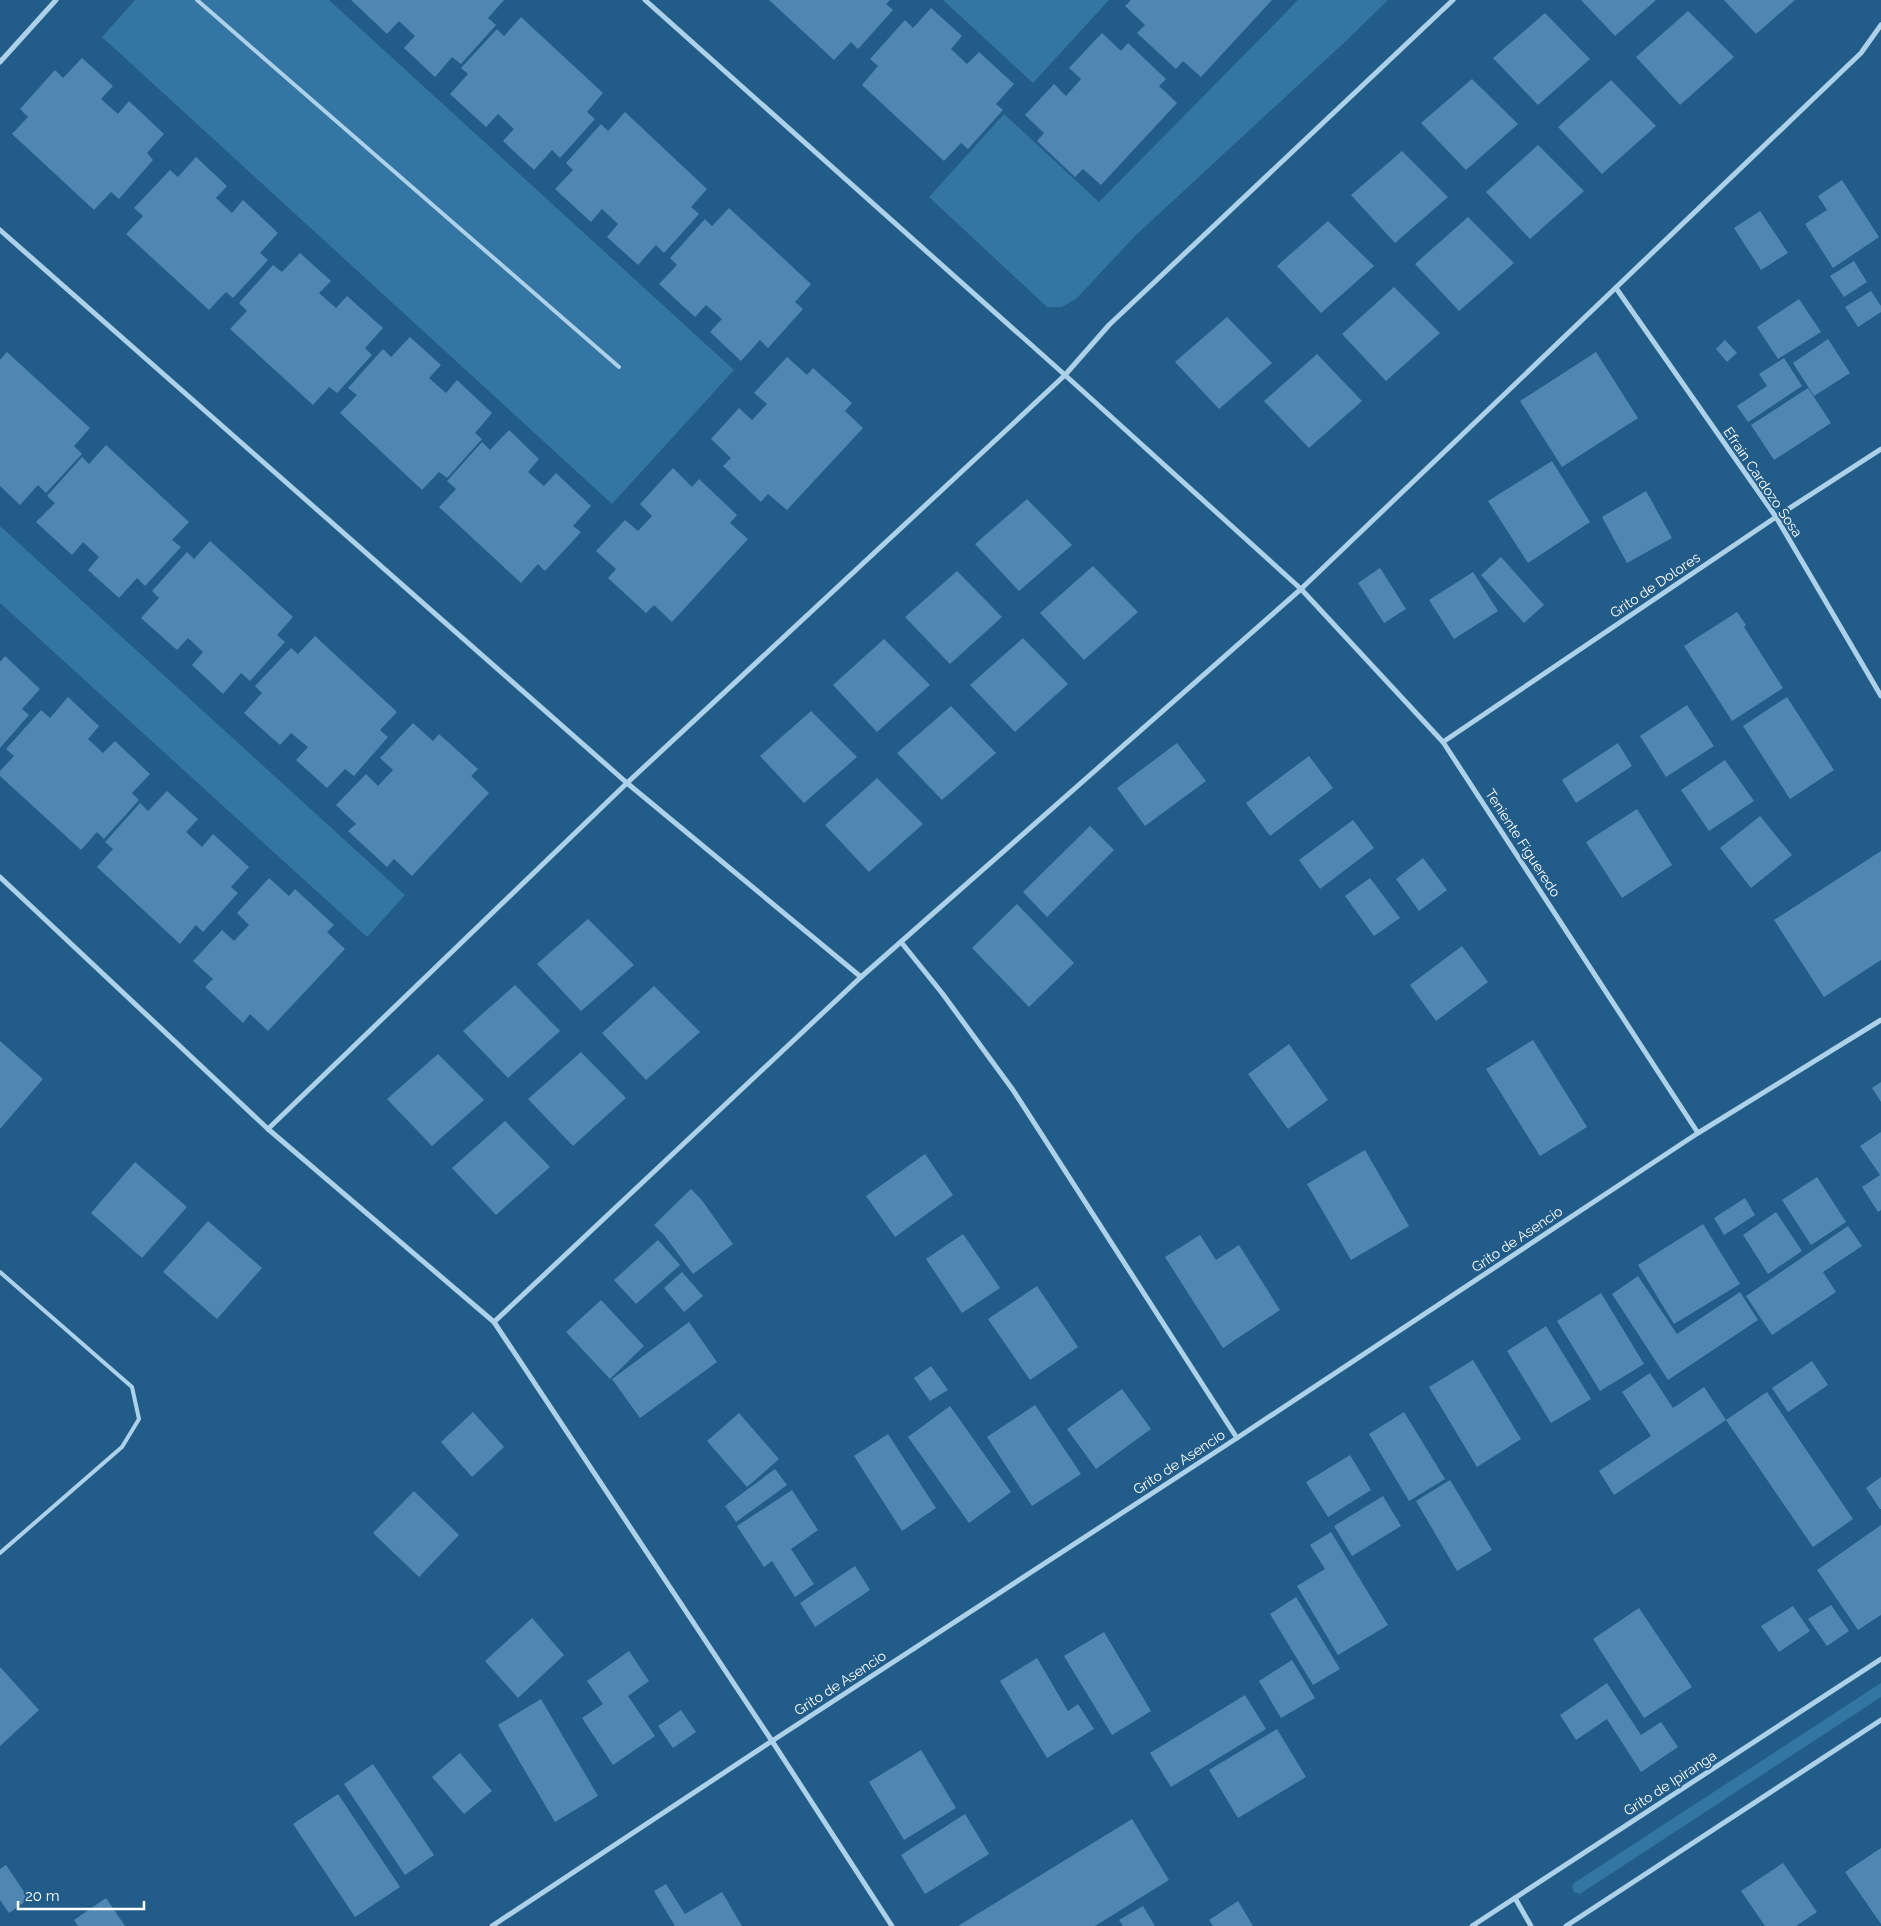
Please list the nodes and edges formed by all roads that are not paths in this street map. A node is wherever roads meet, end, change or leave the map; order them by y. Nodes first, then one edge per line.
1 (56, 0) edge
2 (197, 0) edge
3 (645, 0) edge
4 (1453, 0) edge
5 (1881, 25) edge
6 (0, 62) edge
7 (0, 230) edge
8 (1616, 288) junction
9 (620, 368) dead end
10 (1065, 374) junction
11 (1881, 449) edge
12 (1776, 517) junction
13 (1301, 589) junction
14 (1881, 696) edge
15 (1444, 742) junction
16 (626, 783) junction
17 (0, 877) edge
18 (901, 942) junction
19 (861, 977) junction
20 (1881, 1020) edge
21 (268, 1129) junction
22 (1698, 1132) junction
23 (0, 1272) edge
24 (494, 1322) junction
25 (1237, 1438) junction
26 (0, 1554) edge
27 (1881, 1659) edge
28 (1881, 1720) edge
29 (772, 1741) junction
30 (1514, 1898) junction
31 (492, 1926) edge
32 (892, 1926) edge
33 (1472, 1926) edge
34 (1530, 1926) edge
35 (1566, 1926) edge

1 - 6 street
2 - 9 lane
3 - 10 street, Teniente Figueredo
4 - 10 street
5 - 8 street
7 - 16 street
8 - 12 street, Efrain Cardozo Sosa
8 - 13 street
10 - 13 street, Teniente Figueredo
10 - 16 street
11 - 12 street, Grito de Dolores
12 - 14 street, Efrain Cardozo Sosa
12 - 15 street, Grito de Dolores
13 - 15 street, Teniente Figueredo
13 - 18 street
15 - 22 street, Teniente Figueredo
16 - 19 street
16 - 21 street
17 - 21 street
18 - 19 street
18 - 25 street
19 - 24 street
20 - 22 street, Grito de Asencio
21 - 24 street
22 - 25 street, Grito de Asencio
23 - 26 lane
24 - 29 street
25 - 29 street, Grito de Asencio
27 - 30 street, Grito de Ipiranga
28 - 35 street
29 - 31 street, Grito de Asencio
29 - 32 street
30 - 33 street, Grito de Ipiranga
30 - 34 street

